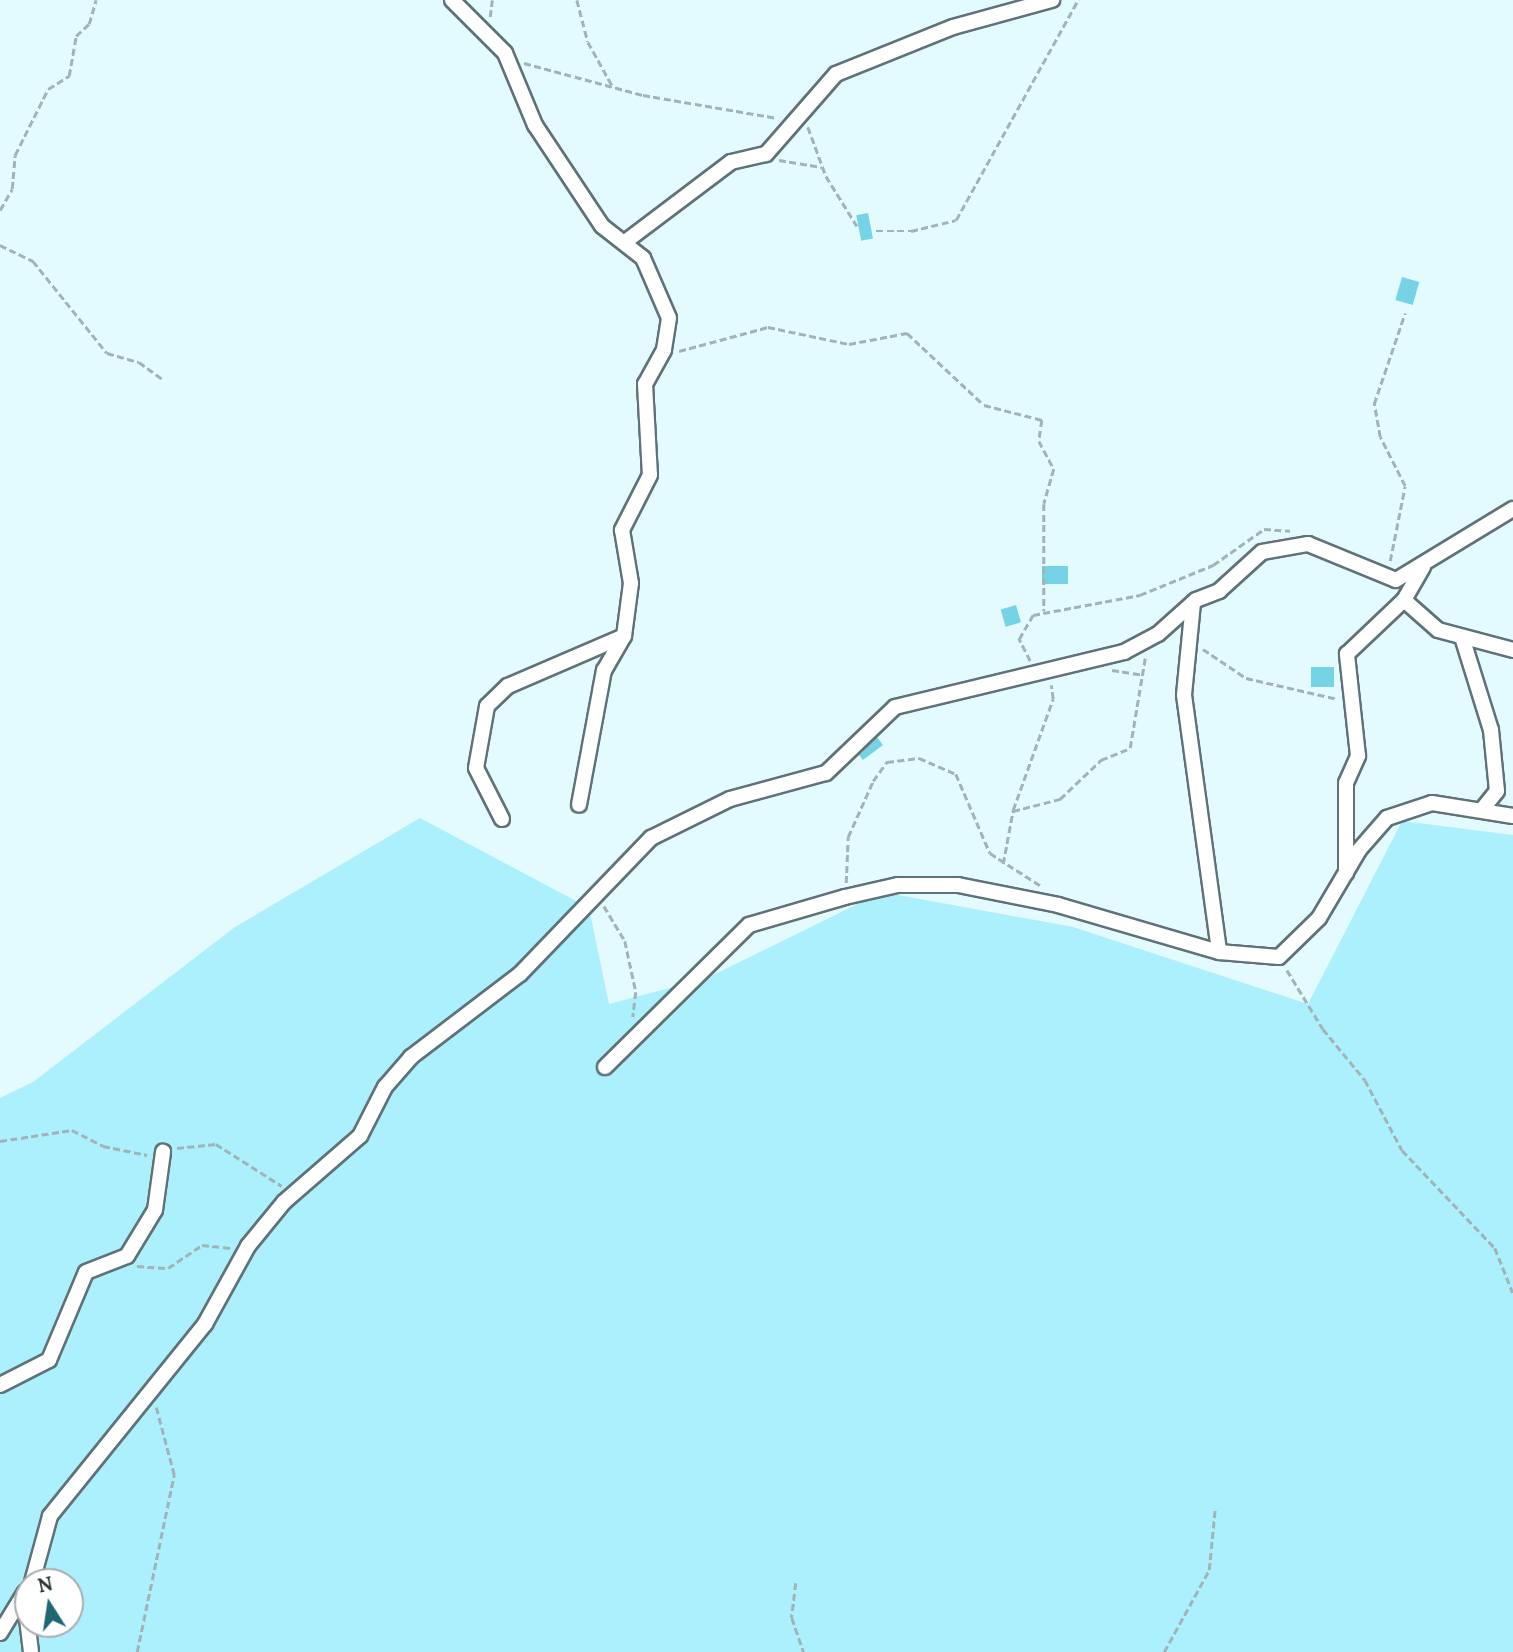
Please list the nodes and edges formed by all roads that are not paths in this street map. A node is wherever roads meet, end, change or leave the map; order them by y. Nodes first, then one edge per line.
1 (452, 0) edge
2 (1052, 0) edge
3 (625, 242) junction
4 (1513, 509) edge
5 (1423, 566) junction
6 (1404, 600) junction
7 (1194, 603) junction
8 (624, 636) junction
9 (1462, 638) junction
10 (1513, 650) edge
11 (579, 805) dead end
12 (1483, 808) junction
13 (1513, 816) edge
14 (502, 819) dead end
15 (1346, 873) junction
16 (1219, 952) junction
17 (605, 1067) dead end
18 (163, 1152) dead end
19 (0, 1385) edge
20 (34, 1568) edge
21 (14, 1610) edge
22 (0, 1633) edge

1 - 3 street
2 - 3 street
3 - 8 street
4 - 5 street
5 - 6 street
5 - 7 street
6 - 9 street
6 - 15 street
7 - 16 street
7 - 20 street
8 - 11 street
8 - 14 street
9 - 10 street
9 - 12 street
12 - 13 street
12 - 15 street
15 - 16 street
16 - 17 street
18 - 19 street
21 - 22 street

